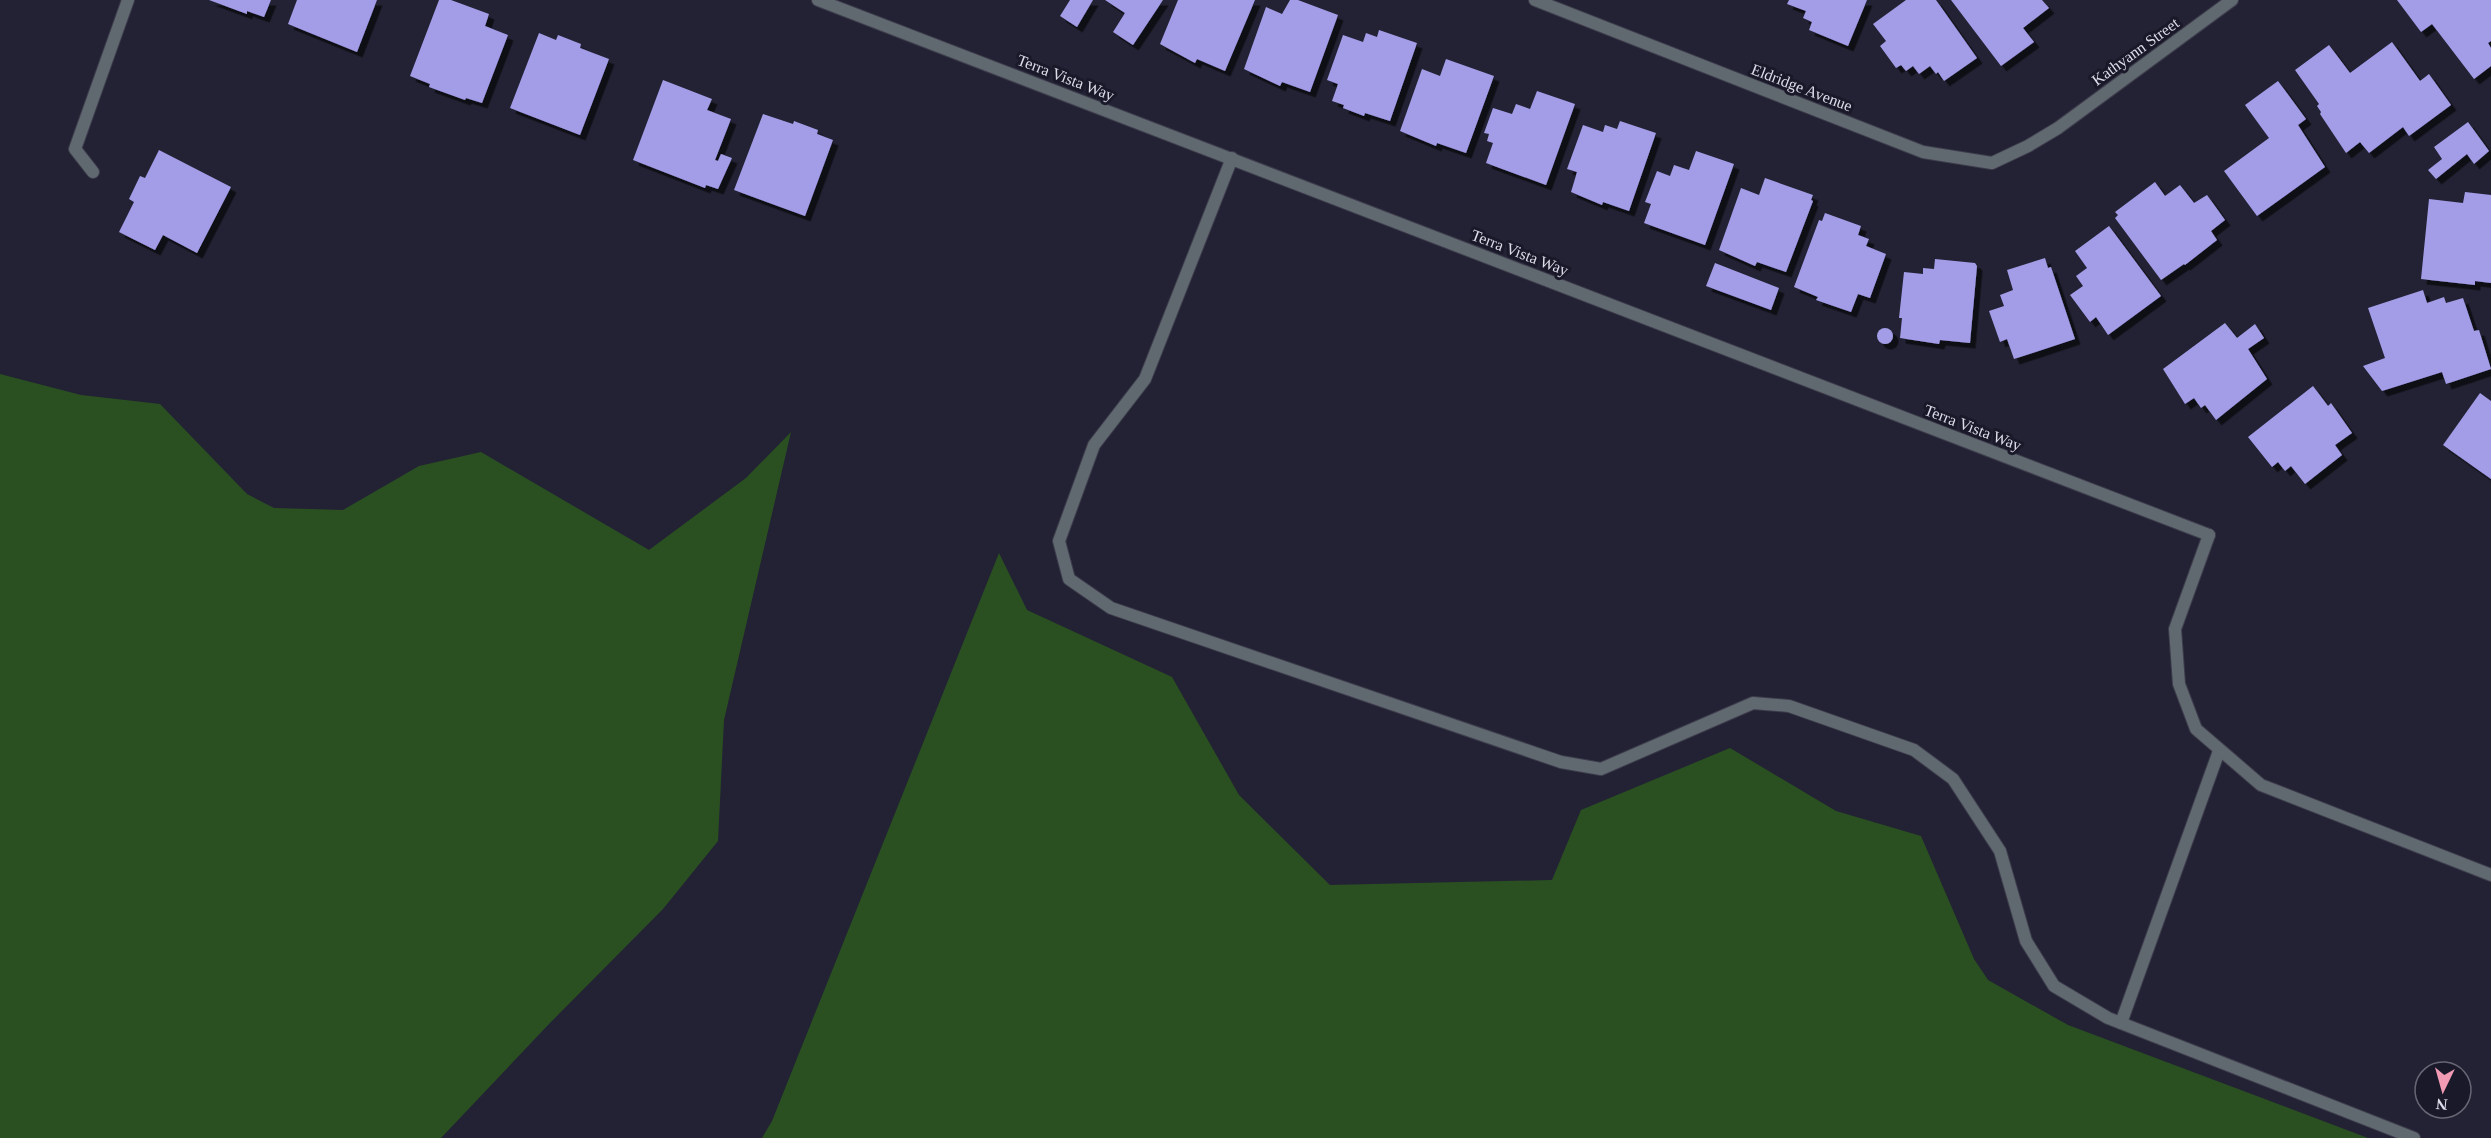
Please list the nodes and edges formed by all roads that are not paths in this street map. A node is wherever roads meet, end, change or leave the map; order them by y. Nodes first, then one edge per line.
1 (128, 0) edge
2 (818, 0) edge
3 (1536, 0) edge
4 (2232, 0) edge
5 (2058, 128) joint
6 (1232, 158) junction
7 (93, 172) dead end
8 (2219, 751) junction
9 (2491, 875) edge
10 (2121, 1023) junction
11 (2414, 1138) edge

1 - 7 street
2 - 6 street, Terra Vista Way
3 - 5 street, Eldridge Avenue
4 - 5 street, Kathyann Street
6 - 8 street, Terra Vista Way
6 - 10 street
8 - 9 street
8 - 10 street
10 - 11 street

